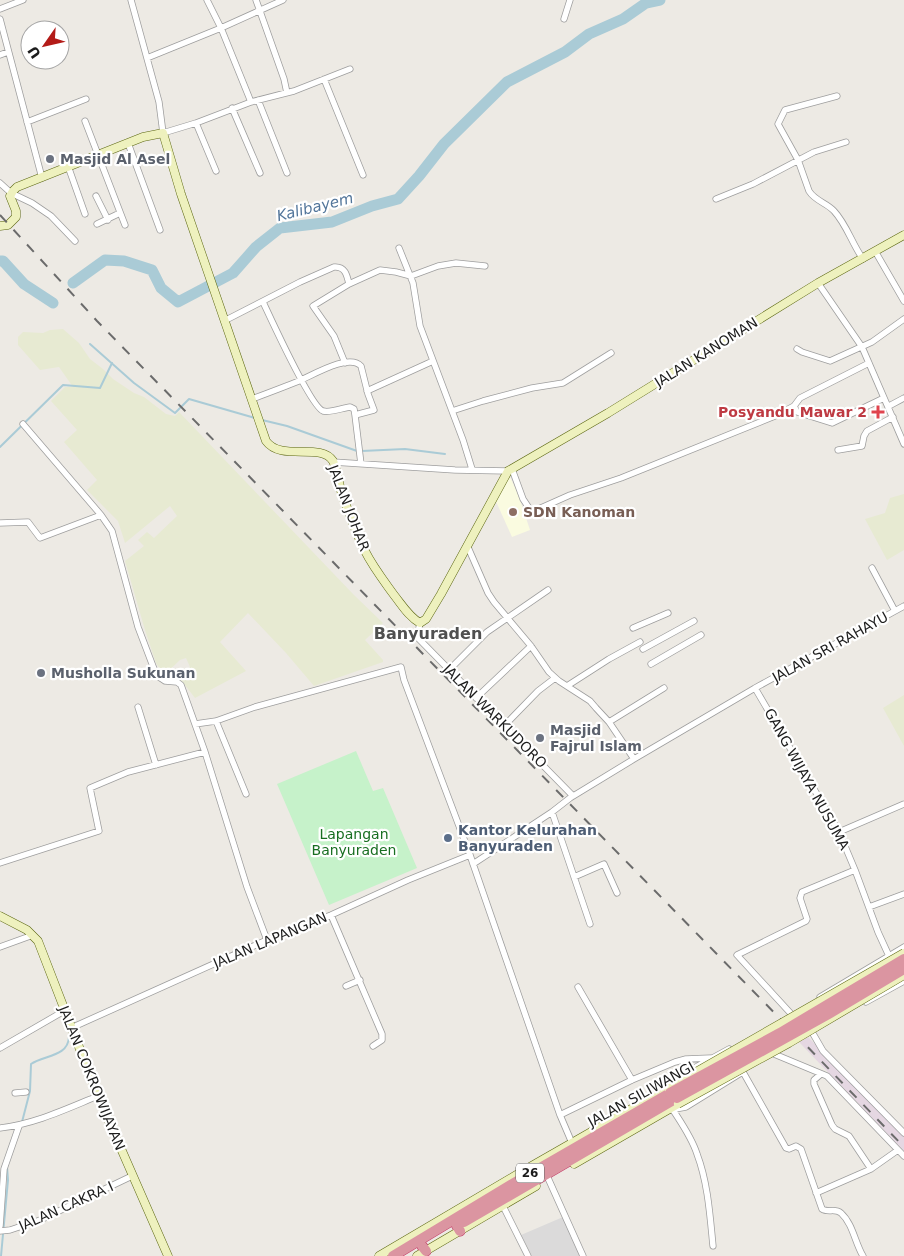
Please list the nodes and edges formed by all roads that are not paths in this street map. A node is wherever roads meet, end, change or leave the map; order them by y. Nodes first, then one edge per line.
1 (23, 0) edge
2 (131, 0) edge
3 (207, 0) edge
4 (256, 0) edge
5 (283, 0) edge
6 (570, 0) edge
7 (0, 9) edge
8 (259, 11) junction
9 (0, 19) edge
10 (564, 19) dead end
11 (222, 28) junction
12 (8, 52) junction
13 (0, 55) edge
14 (147, 58) junction
15 (350, 69) dead end
16 (324, 79) junction
17 (287, 93) junction
18 (836, 96) dead end
19 (86, 99) dead end
20 (258, 100) junction
21 (252, 102) junction
22 (232, 108) junction
23 (26, 122) junction
24 (85, 122) dead end
25 (196, 123) junction
26 (163, 133) junction
27 (846, 142) dead end
28 (128, 143) junction
29 (98, 156) junction
30 (798, 160) junction
31 (68, 166) junction
32 (216, 171) dead end
33 (260, 173) dead end
34 (287, 173) dead end
35 (363, 175) dead end
36 (42, 178) junction
37 (0, 182) edge
38 (11, 193) junction
39 (96, 196) dead end
40 (716, 199) dead end
41 (120, 213) junction
42 (85, 214) dead end
43 (108, 220) junction
44 (97, 224) dead end
45 (125, 225) dead end
46 (0, 226) edge
47 (160, 230) dead end
48 (904, 235) edge
49 (75, 241) dead end
50 (399, 248) dead end
51 (875, 251) junction
52 (863, 259) junction
53 (485, 266) dead end
54 (411, 276) junction
55 (818, 283) junction
56 (350, 284) junction
57 (904, 301) edge
58 (263, 302) junction
59 (904, 319) edge
60 (224, 321) junction
61 (862, 347) junction
62 (797, 349) dead end
63 (611, 353) dead end
64 (433, 361) junction
65 (345, 363) junction
66 (869, 363) junction
67 (302, 380) junction
68 (367, 391) junction
69 (884, 398) junction
70 (904, 398) edge
71 (252, 399) junction
72 (794, 406) junction
73 (888, 406) junction
74 (452, 411) junction
75 (355, 415) junction
76 (893, 417) junction
77 (23, 424) dead end
78 (904, 444) edge
79 (838, 450) dead end
80 (333, 462) junction
81 (361, 464) junction
82 (472, 469) junction
83 (510, 470) junction
84 (100, 515) junction
85 (0, 522) edge
86 (468, 545) junction
87 (872, 568) dead end
88 (548, 590) dead end
89 (904, 606) edge
90 (895, 611) junction
91 (668, 613) dead end
92 (507, 617) junction
93 (694, 621) dead end
94 (420, 623) junction
95 (634, 628) dead end
96 (701, 635) dead end
97 (640, 642) dead end
98 (530, 646) junction
99 (643, 649) dead end
100 (651, 664) dead end
101 (449, 670) junction
102 (555, 678) junction
103 (567, 686) junction
104 (664, 688) dead end
105 (755, 688) junction
106 (476, 698) junction
107 (138, 706) dead end
108 (216, 721) junction
109 (609, 722) junction
110 (195, 724) junction
111 (504, 726) junction
112 (205, 752) junction
113 (634, 759) junction
114 (156, 764) junction
115 (246, 794) dead end
116 (573, 796) junction
117 (904, 804) edge
118 (552, 812) junction
119 (839, 832) junction
120 (470, 855) junction
121 (0, 864) edge
122 (473, 864) junction
123 (856, 870) junction
124 (574, 876) junction
125 (617, 893) dead end
126 (904, 894) edge
127 (869, 908) junction
128 (331, 915) junction
129 (0, 916) edge
130 (590, 924) dead end
131 (33, 935) junction
132 (267, 940) junction
133 (0, 947) edge
134 (904, 947) edge
135 (904, 952) edge
136 (889, 956) junction
137 (904, 959) edge
138 (904, 969) edge
139 (904, 975) edge
140 (360, 980) junction
141 (904, 981) edge
142 (346, 986) dead end
143 (578, 987) dead end
144 (64, 1011) junction
145 (791, 1015) junction
146 (71, 1028) junction
147 (812, 1032) junction
148 (373, 1046) dead end
149 (0, 1048) edge
150 (774, 1054) junction
151 (712, 1058) junction
152 (743, 1072) junction
153 (821, 1074) junction
154 (632, 1080) junction
155 (26, 1092) dead end
156 (15, 1093) dead end
157 (658, 1094) junction
158 (98, 1096) junction
159 (672, 1100) junction
160 (560, 1115) junction
161 (20, 1125) junction
162 (0, 1128) edge
163 (904, 1133) edge
164 (572, 1143) junction
165 (898, 1150) junction
166 (904, 1156) edge
167 (871, 1169) junction
168 (132, 1176) junction
169 (548, 1178) junction
170 (816, 1193) junction
171 (503, 1206) junction
172 (459, 1228) junction
173 (2, 1230) edge
174 (713, 1246) dead end
175 (415, 1251) edge
176 (168, 1256) edge
177 (379, 1256) edge
178 (392, 1256) edge
179 (528, 1256) edge
180 (583, 1256) edge
181 (863, 1256) edge

1 - 7 street
2 - 14 street
3 - 11 street
4 - 8 street
5 - 8 street
6 - 10 street
8 - 11 street
8 - 17 street
9 - 12 street
11 - 14 street
11 - 21 street
12 - 13 street
12 - 23 street
14 - 26 street
15 - 16 street
16 - 17 street
16 - 35 street
17 - 20 street
18 - 30 street
19 - 23 street
20 - 21 street
20 - 34 street
21 - 22 street
22 - 25 street
22 - 33 street
23 - 36 street
24 - 29 street
25 - 26 street
25 - 32 street
26 - 28 street
26 - 60 street, JALAN JOHAR
27 - 30 street
28 - 29 street
28 - 47 street
29 - 31 street
29 - 41 street
30 - 40 street
30 - 52 street
31 - 36 street
31 - 42 street
36 - 38 street
37 - 38 street
38 - 46 street
38 - 49 street
39 - 43 street
41 - 43 street
41 - 45 street
43 - 44 street
48 - 51 street, JALAN KANOMAN
50 - 54 street
51 - 52 street, JALAN KANOMAN
51 - 57 street
52 - 55 street, JALAN KANOMAN
53 - 54 street
54 - 56 street
54 - 64 street
55 - 61 street
55 - 83 street, JALAN KANOMAN
56 - 58 street
56 - 65 street
58 - 60 street
58 - 67 street
59 - 61 street
60 - 71 street, JALAN JOHAR
61 - 62 street
61 - 66 street
63 - 74 street
64 - 68 street
64 - 74 street
65 - 67 street
65 - 68 street
66 - 69 street
66 - 72 street
67 - 71 street
67 - 75 street
68 - 75 street
69 - 72 street
69 - 73 street
70 - 73 street
71 - 80 street, JALAN JOHAR
72 - 83 street
73 - 76 street
74 - 82 street
75 - 81 street
76 - 78 street
76 - 79 street
77 - 84 street
80 - 81 street
80 - 94 street, JALAN JOHAR
81 - 82 street
82 - 83 street
83 - 86 street
84 - 85 street
84 - 110 street
86 - 92 street
86 - 94 street
87 - 90 street
88 - 92 street
89 - 90 street, JALAN SRI RAHAYU
90 - 105 street, JALAN SRI RAHAYU
91 - 95 street
92 - 98 street
92 - 101 street
93 - 99 street
94 - 101 street, JALAN WARKUDORO
96 - 100 street
97 - 103 street
98 - 102 street
98 - 106 street
101 - 106 street, JALAN WARKUDORO
102 - 103 street
102 - 111 street
103 - 109 street
104 - 109 street
105 - 113 street, JALAN SRI RAHAYU
105 - 119 street, GANG WIJAYA NUSUMA
106 - 111 street, JALAN WARKUDORO
107 - 114 street
108 - 110 street
108 - 115 street
108 - 120 street
109 - 113 street
110 - 112 street
111 - 116 street, JALAN WARKUDORO
112 - 114 street
112 - 132 street
113 - 116 street, JALAN SRI RAHAYU
114 - 121 street
116 - 118 street, JALAN SRI RAHAYU
117 - 119 street
118 - 122 street, JALAN SRI RAHAYU
118 - 124 street
119 - 123 street, GANG WIJAYA NUSUMA
120 - 122 street
120 - 128 street, JALAN LAPANGAN
122 - 160 street
123 - 127 street, GANG WIJAYA NUSUMA
123 - 145 street
124 - 125 street
124 - 130 street
126 - 127 street
127 - 136 street, GANG WIJAYA NUSUMA
128 - 132 street, JALAN LAPANGAN
128 - 140 street
129 - 131 street
131 - 133 street
131 - 144 street, JALAN COKROWIJAYAN
132 - 146 street, JALAN LAPANGAN
134 - 136 street
135 - 159 street, bridge
136 - 145 street
137 - 159 highway, JALAN SILIWANGI / 26, bridge
138 - 159 highway, JALAN SILIWANGI / 26, bridge
139 - 159 street, bridge
140 - 142 street
140 - 148 street
141 - 147 street
143 - 154 street
144 - 146 street, JALAN COKROWIJAYAN
144 - 149 street
145 - 147 street
146 - 158 street, JALAN COKROWIJAYAN
147 - 163 street
150 - 151 street
150 - 152 street
150 - 153 street
151 - 154 street
151 - 157 street
152 - 159 street
152 - 170 street
153 - 165 street
153 - 167 street
154 - 160 street
155 - 156 street
157 - 159 street
157 - 164 street
158 - 161 street
158 - 168 street, JALAN COKROWIJAYAN
159 - 169 street
159 - 172 highway, JALAN SILIWANGI / 26
159 - 174 street
159 - 175 highway, JALAN SILIWANGI / 26
160 - 164 street
161 - 162 street
161 - 173 street, JALAN CAKRA I
164 - 177 street
165 - 166 street
165 - 167 street
167 - 170 street
168 - 173 street, JALAN CAKRA I
168 - 176 street, JALAN COKROWIJAYAN
169 - 171 street
169 - 180 street
170 - 181 street
171 - 172 street
171 - 179 street
172 - 175 highway, JALAN SILIWANGI / 26
175 - 178 highway, JALAN SILIWANGI / 26

